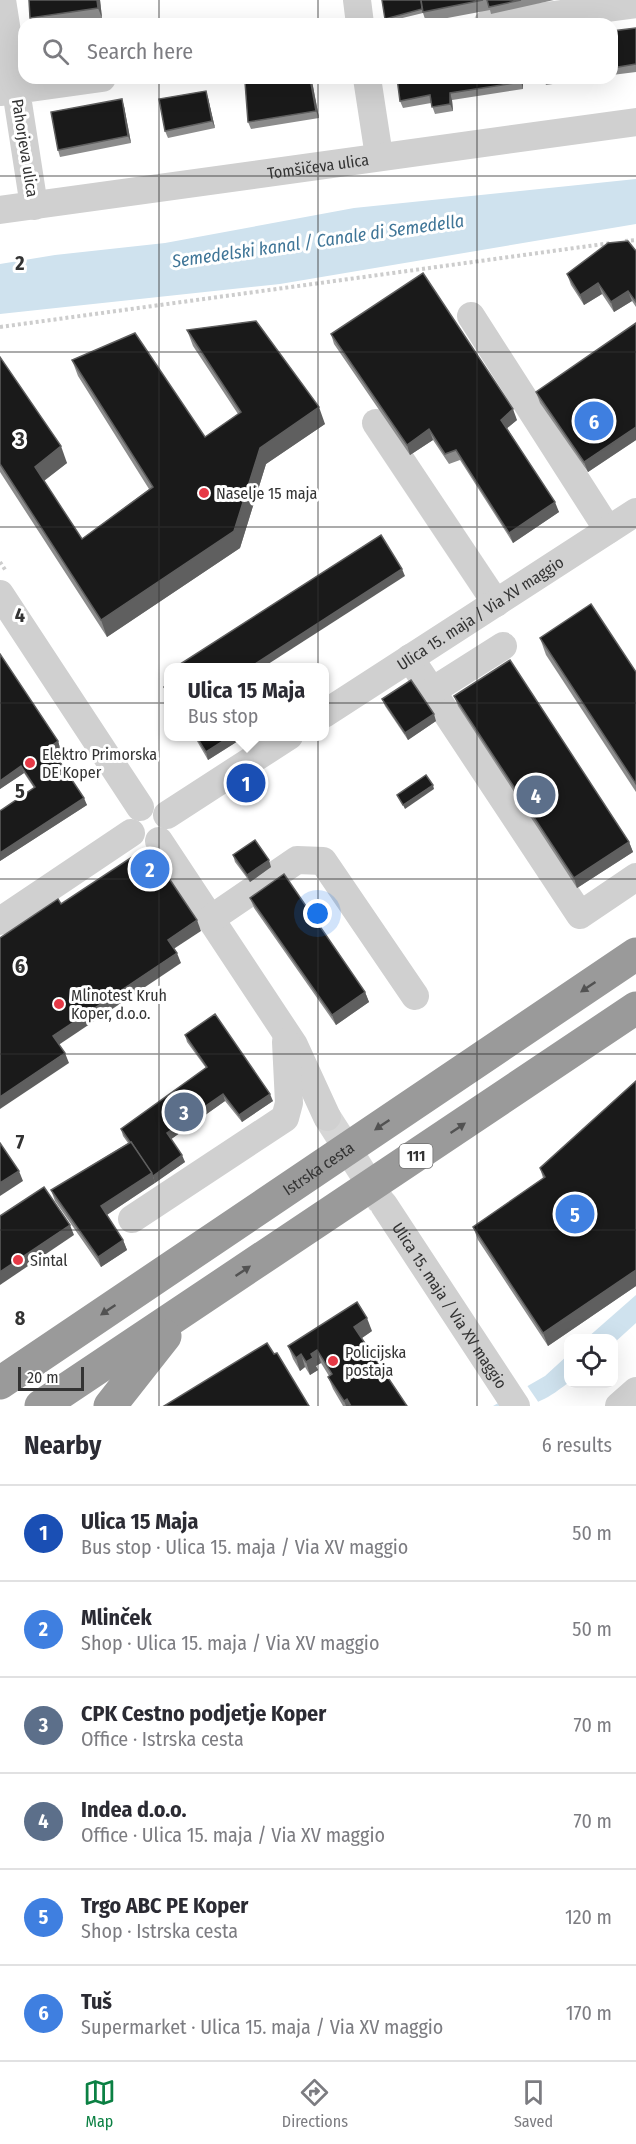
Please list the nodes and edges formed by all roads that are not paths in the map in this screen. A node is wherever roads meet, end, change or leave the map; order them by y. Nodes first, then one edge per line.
1 (2, 0) edge
2 (357, 0) edge
3 (636, 4) edge
4 (359, 18) edge
5 (532, 18) edge
6 (59, 84) edge
7 (368, 84) edge
8 (8, 91) edge
9 (636, 122) edge
10 (379, 156) junction
11 (34, 206) junction
12 (0, 210) edge
13 (471, 315) dead end
14 (376, 423) dead end
15 (636, 512) edge
16 (608, 530) junction
17 (0, 594) edge
18 (496, 603) junction
19 (503, 646) dead end
20 (410, 658) junction
21 (432, 691) junction
22 (329, 711) edge
23 (282, 741) edge
24 (136, 820) junction
25 (163, 828) junction
26 (636, 877) edge
27 (212, 918) junction
28 (0, 921) edge
29 (636, 954) edge
30 (415, 996) dead end
31 (636, 1008) edge
32 (285, 1031) junction
33 (327, 1117) tunnel mouth
34 (384, 1205) tunnel mouth
35 (132, 1219) dead end
36 (194, 1303) junction
37 (0, 1383) edge
38 (636, 1391) edge
39 (511, 1400) edge
40 (41, 1406) edge
41 (110, 1406) edge
42 (620, 1406) edge

1 - 8 street, Pahorjeva ulica
2 - 4 street
3 - 5 street
6 - 8 street, Pahorjeva ulica
7 - 10 street
8 - 11 street, Pahorjeva ulica
9 - 10 street, Tomšičeva ulica
10 - 11 street, Tomšičeva ulica
11 - 12 street, Tomšičeva ulica
13 - 16 street
14 - 18 street
15 - 16 street, Ulica 15. maja / Via XV maggio
16 - 18 street, Ulica 15. maja / Via XV maggio
17 - 24 street
18 - 20 street, Ulica 15. maja / Via XV maggio
19 - 21 street
20 - 21 street
20 - 22 street, Ulica 15. maja / Via XV maggio
21 - 26 street
23 - 25 street
24 - 25 street
24 - 28 street
25 - 27 street
27 - 30 street
27 - 32 street
29 -> 37 highway, Istrska cesta
36 -> 31 highway, 111
32 - 33 street
32 - 35 street
34 - 39 street, Ulica 15. maja / Via XV maggio
36 - 40 highway, 111
36 - 41 highway
38 - 42 street

